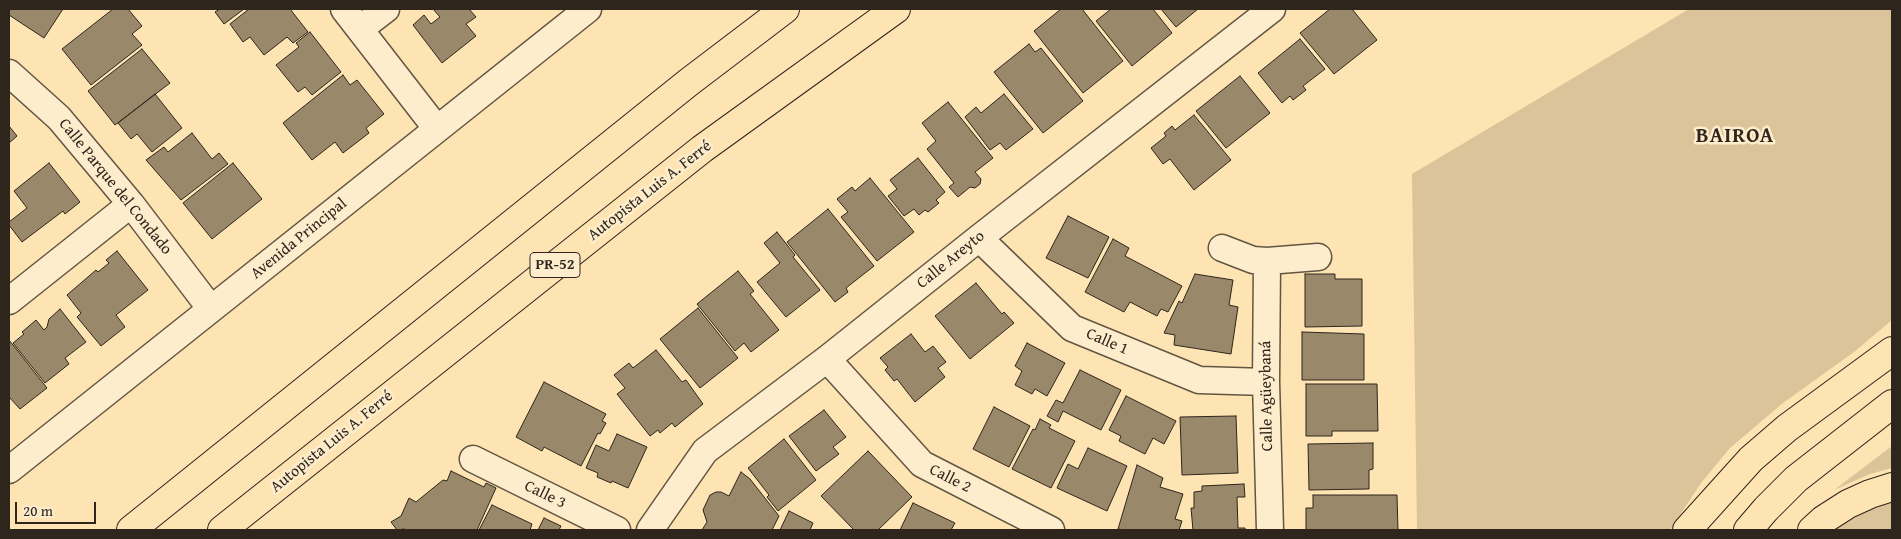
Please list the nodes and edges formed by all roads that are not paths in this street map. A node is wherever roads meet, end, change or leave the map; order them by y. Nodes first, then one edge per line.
1 (344, 9) edge
2 (386, 9) edge
3 (588, 9) edge
4 (785, 9) edge
5 (896, 9) edge
6 (1272, 9) edge
7 (360, 29) junction
8 (9, 73) edge
9 (437, 129) junction
10 (131, 204) junction
11 (979, 238) junction
12 (1222, 248) dead end
13 (1318, 256) dead end
14 (1267, 261) junction
15 (9, 301) edge
16 (211, 309) junction
17 (1892, 351) edge
18 (827, 359) junction
19 (1266, 382) junction
20 (1892, 404) edge
21 (473, 459) dead end
22 (9, 470) edge
23 (1892, 487) edge
24 (1718, 495) junction
25 (138, 523) edge
26 (222, 530) edge
27 (617, 530) edge
28 (650, 530) edge
29 (1052, 530) edge
30 (1270, 530) edge
31 (1687, 530) edge
32 (1703, 530) edge
33 (1748, 530) edge
34 (1812, 530) edge

1 - 7 street
2 - 7 street
3 - 9 street, Avenida Principal
4 - 25 highway
5 - 26 highway, Autopista Luis A. Ferré / PR-52
6 - 11 street, Calle Areyto
7 - 9 street
8 - 10 street, Calle Parque del Condado
9 - 16 street, Avenida Principal
10 - 15 street
10 - 16 street, Calle Parque del Condado
11 - 18 street, Calle Areyto
11 - 19 street, Calle 1
12 - 14 street
13 - 14 street
14 - 19 street, Calle Agüeybaná
16 - 22 street, Avenida Principal
17 - 24 highway
18 - 28 street, Calle Areyto
18 - 29 street, Calle 2
19 - 30 street, Calle Agüeybaná
20 - 33 highway
21 - 27 street, Calle 3
23 - 34 highway
24 - 31 highway
24 - 32 highway

